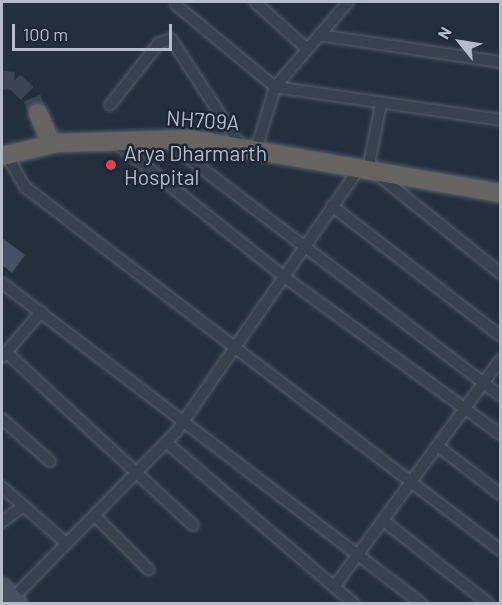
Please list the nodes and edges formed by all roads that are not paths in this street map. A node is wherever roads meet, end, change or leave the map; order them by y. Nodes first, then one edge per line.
1 (255, 2) edge
2 (346, 2) edge
3 (176, 5) dead end
4 (319, 35) junction
5 (306, 48) junction
6 (501, 62) edge
7 (275, 87) junction
8 (381, 103) junction
9 (110, 105) dead end
10 (38, 113) tunnel mouth
11 (501, 120) edge
12 (111, 139) junction
13 (164, 139) junction
14 (52, 144) junction
15 (248, 146) junction
16 (3, 154) edge
17 (367, 170) junction
18 (501, 193) edge
19 (332, 206) junction
20 (304, 246) junction
21 (501, 273) edge
22 (283, 276) junction
23 (2, 283) edge
24 (41, 312) junction
25 (501, 336) edge
26 (234, 346) junction
27 (4, 354) edge
28 (501, 360) edge
29 (484, 383) junction
30 (501, 395) edge
31 (466, 409) junction
32 (2, 419) edge
33 (185, 422) junction
34 (501, 434) edge
35 (167, 443) junction
36 (439, 447) junction
37 (50, 461) dead end
38 (138, 471) junction
39 (412, 483) junction
40 (2, 487) edge
41 (501, 494) edge
42 (23, 506) junction
43 (95, 516) junction
44 (384, 521) junction
45 (2, 522) edge
46 (193, 525) dead end
47 (66, 544) junction
48 (501, 550) edge
49 (359, 555) junction
50 (149, 570) dead end
51 (334, 587) junction
52 (11, 596) edge
53 (354, 603) edge
54 (422, 603) edge
55 (489, 603) edge

1 - 5 street
2 - 4 street
3 - 7 street
4 - 5 street
4 - 6 street
5 - 7 street
7 - 8 street
7 - 15 street
8 - 11 street
8 - 17 street
9 - 15 street
10 - 14 highway
12 - 13 highway, NH709A
12 - 14 highway, NH709A
12 - 22 street
13 - 15 highway, NH709A
13 - 20 street
14 - 16 highway, NH709A
15 - 17 highway, NH709A
16 - 26 street
17 - 18 highway, NH709A
17 - 19 street
17 - 21 street
19 - 20 street
19 - 25 street
20 - 22 street
20 - 29 street
22 - 26 street
22 - 31 street
23 - 24 street
24 - 27 street
24 - 33 street
26 - 33 street
26 - 39 street
27 - 38 street
28 - 29 street
29 - 30 street
29 - 31 street
31 - 34 street
31 - 36 street
32 - 37 street
33 - 35 street
33 - 49 street
35 - 38 street
35 - 51 street
36 - 39 street
36 - 41 street
38 - 43 street
38 - 46 street
39 - 44 street
39 - 48 street
40 - 42 street
42 - 45 street
42 - 47 street
43 - 47 street
43 - 50 street
44 - 49 street
44 - 55 street
47 - 52 street
49 - 51 street
49 - 54 street
51 - 53 street

